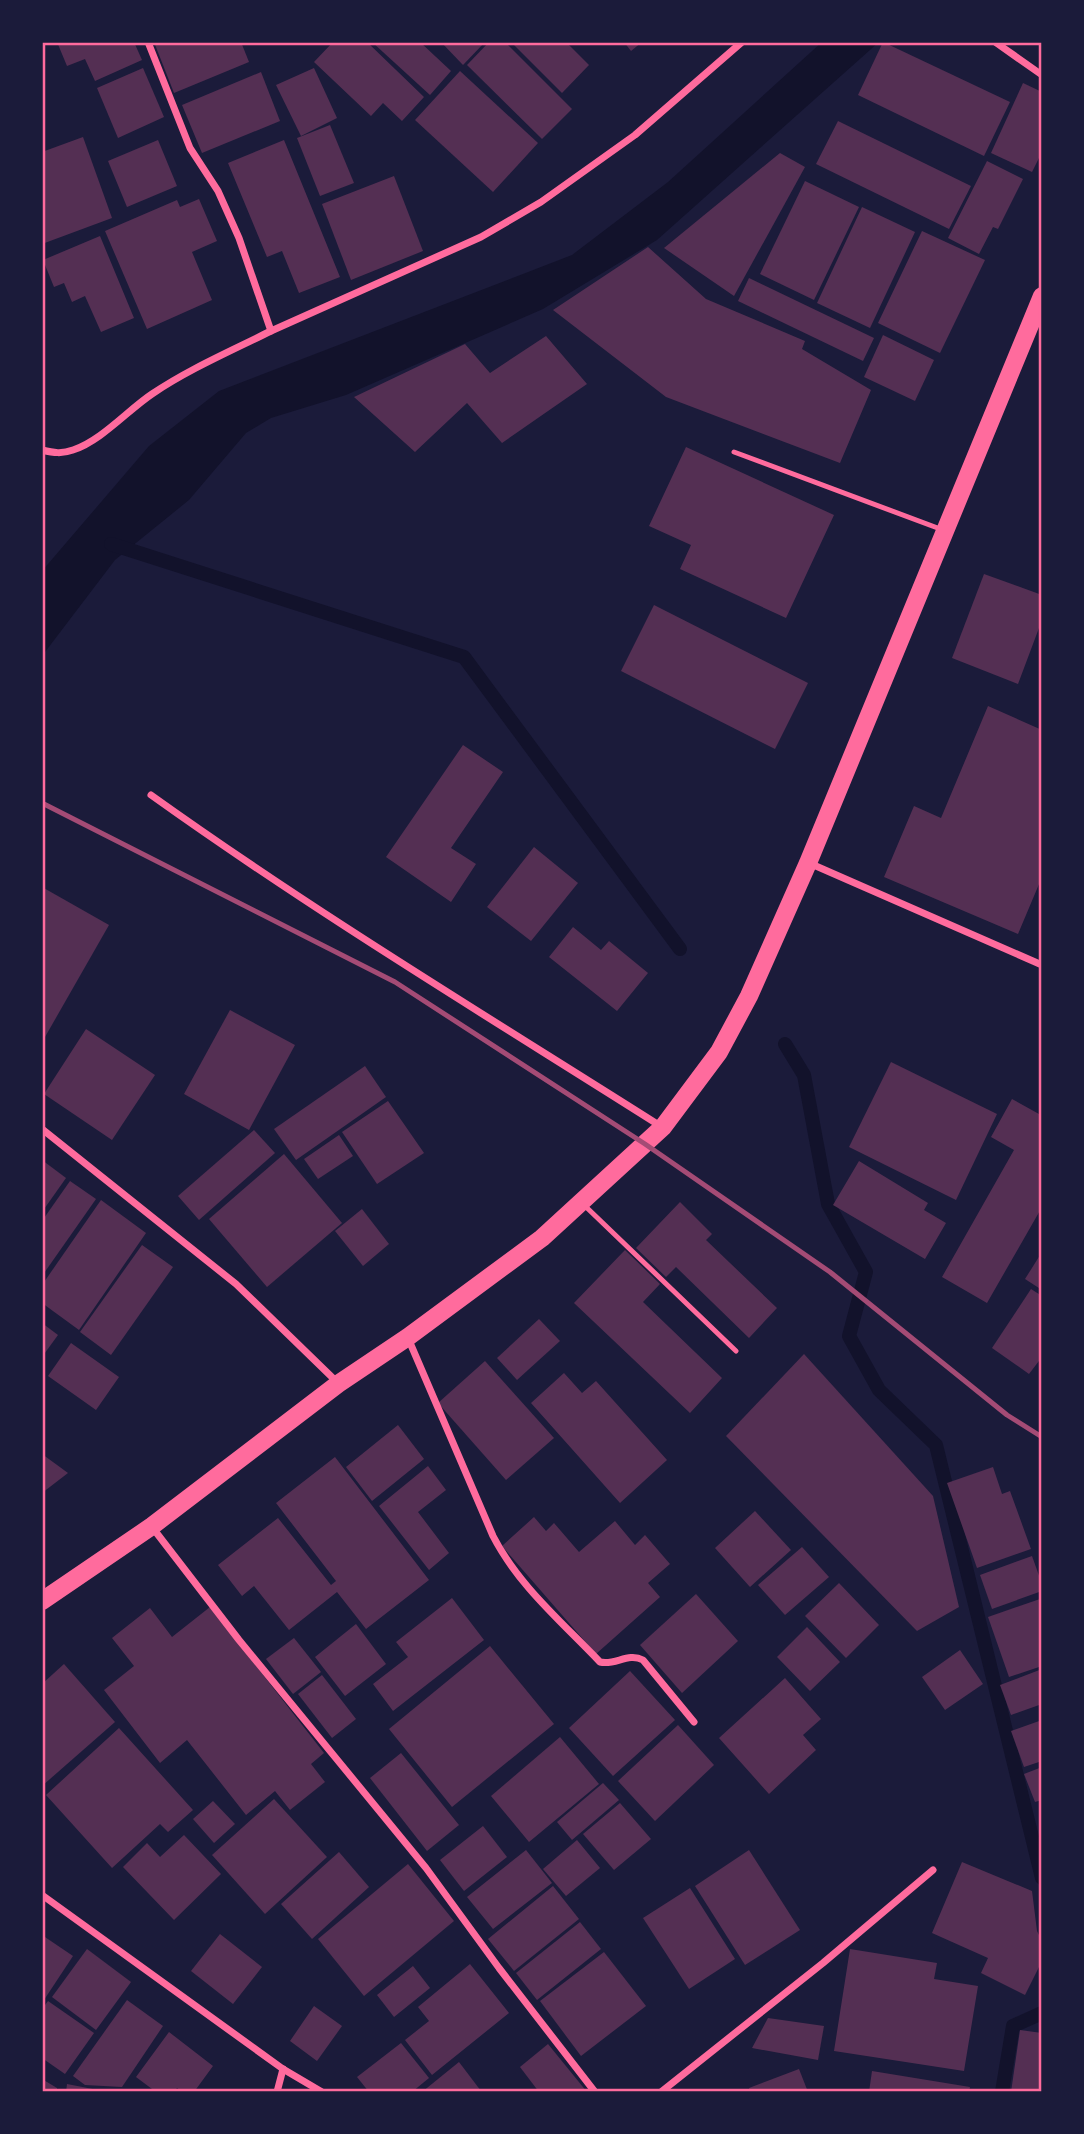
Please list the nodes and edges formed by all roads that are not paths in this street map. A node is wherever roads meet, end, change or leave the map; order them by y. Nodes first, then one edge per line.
1 (148, 42) edge
2 (742, 42) edge
3 (995, 42) edge
4 (1042, 75) edge
5 (1042, 296) edge
6 (271, 331) junction
7 (42, 450) edge
8 (734, 452) dead end
9 (946, 531) junction
10 (151, 795) dead end
11 (808, 863) junction
12 (1042, 965) edge
13 (663, 1127) junction
14 (42, 1129) edge
15 (582, 1203) junction
16 (408, 1337) junction
17 (736, 1351) dead end
18 (338, 1384) junction
19 (152, 1526) junction
20 (42, 1601) edge
21 (694, 1722) dead end
22 (933, 1870) dead end
23 (42, 1895) edge
24 (284, 2068) junction
25 (277, 2092) edge
26 (322, 2092) edge
27 (595, 2092) edge
28 (661, 2092) edge

1 - 6 street
2 - 6 street
3 - 4 street
5 - 9 main road
6 - 7 street
8 - 9 lane
9 - 11 main road
10 - 13 street
11 - 12 street
11 - 13 main road
13 - 15 main road
14 - 18 street
15 - 16 main road
15 - 17 lane
16 - 18 main road
16 - 21 street
18 - 19 main road
19 - 20 main road
19 - 27 street
22 - 28 street
23 - 24 street
24 - 25 street
24 - 26 street

